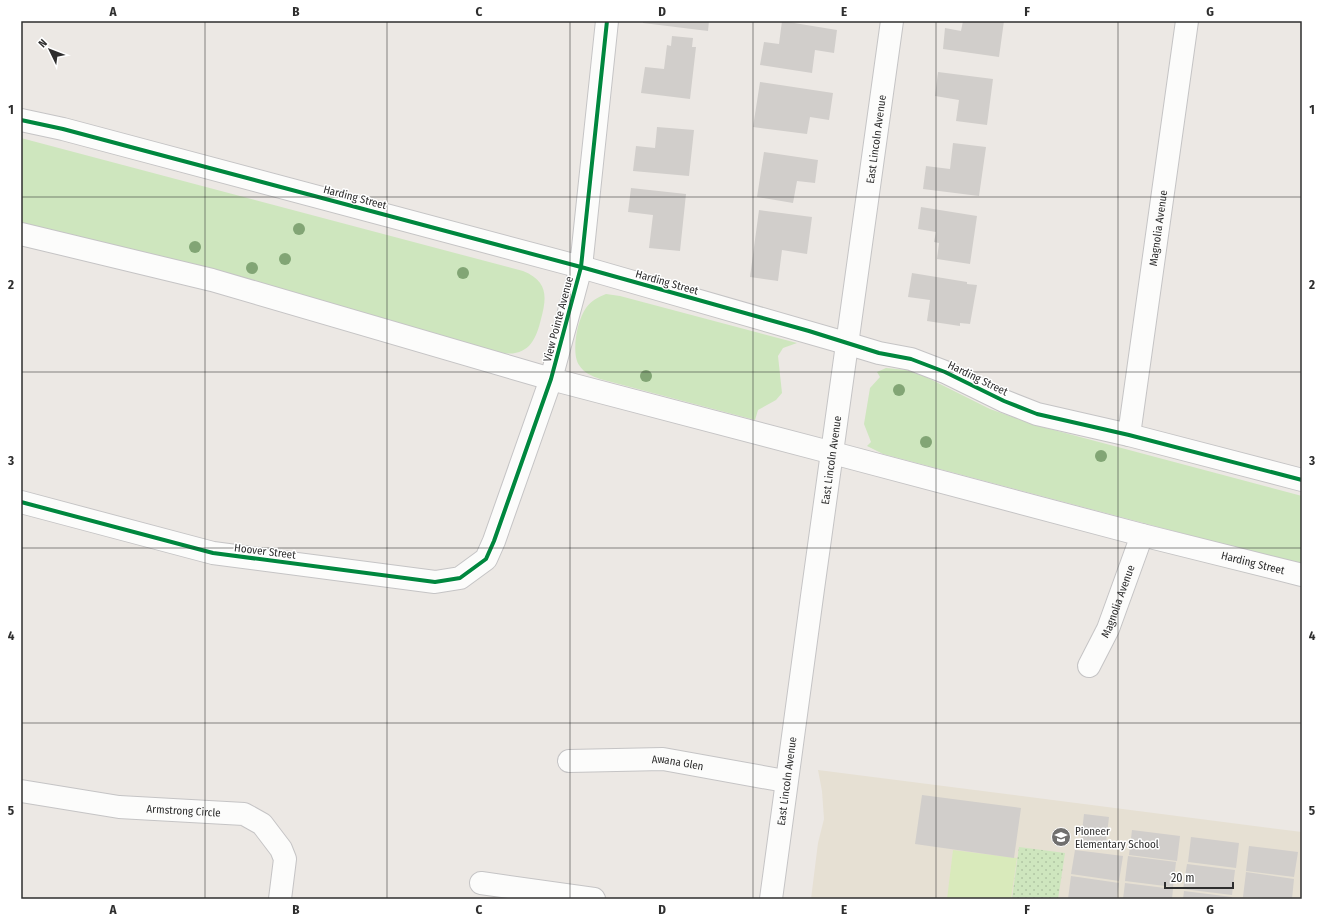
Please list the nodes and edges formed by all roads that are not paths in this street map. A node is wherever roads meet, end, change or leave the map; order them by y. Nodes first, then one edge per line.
1 (607, 21) edge
2 (892, 21) edge
3 (1187, 21) edge
4 (21, 120) edge
5 (21, 234) edge
6 (581, 267) junction
7 (849, 344) junction
8 (551, 378) junction
9 (1129, 435) junction
10 (834, 453) junction
11 (1302, 480) edge
12 (21, 502) edge
13 (1142, 535) junction
14 (494, 541) joint
15 (1302, 575) edge
16 (1088, 666) dead end
17 (569, 762) dead end
18 (786, 781) junction
19 (21, 791) edge
20 (481, 882) dead end
21 (535, 895) edge
22 (280, 899) edge
23 (594, 899) edge
24 (771, 899) edge

1 - 6 street, View Pointe Avenue
2 - 7 street, East Lincoln Avenue
3 - 9 street, Magnolia Avenue
4 - 6 street, Harding Street
5 - 8 street, Harding Street
6 - 7 street, Harding Street
6 - 8 street, View Pointe Avenue
7 - 9 street, Harding Street
7 - 10 street, East Lincoln Avenue
8 - 10 street, Harding Street
8 - 14 street, View Pointe Avenue
9 - 11 street, Harding Street
10 - 13 street, Harding Street
10 - 18 street, East Lincoln Avenue
12 - 14 street, Hoover Street
13 - 15 street, Harding Street
13 - 16 street, Magnolia Avenue
17 - 18 street, Awana Glen
18 - 24 street, East Lincoln Avenue
19 - 22 street, Armstrong Circle
20 - 21 street
21 - 23 street

